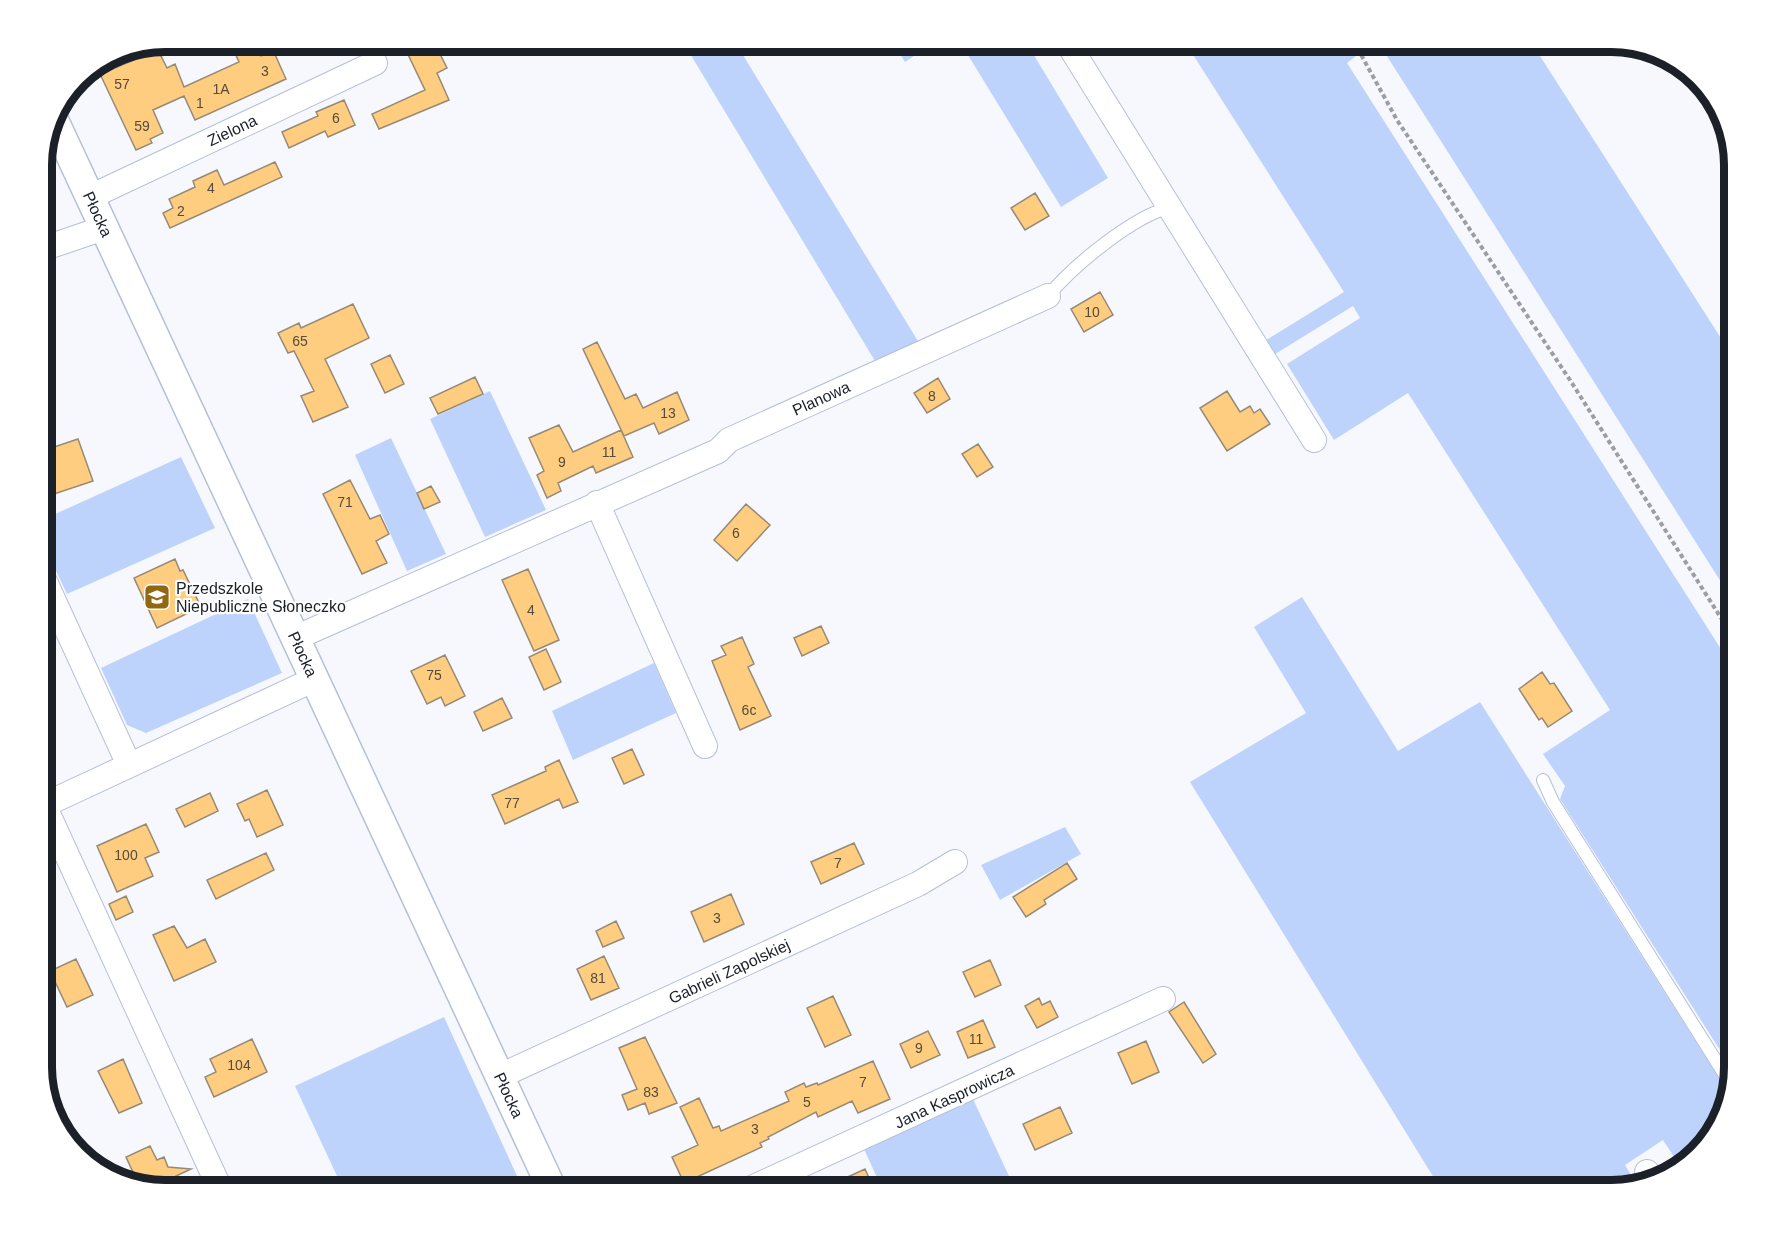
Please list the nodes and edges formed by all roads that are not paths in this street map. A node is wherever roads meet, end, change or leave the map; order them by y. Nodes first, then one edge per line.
1 (1074, 52) edge
2 (375, 63) dead end
3 (58, 129) edge
4 (90, 197) junction
5 (1171, 207) junction
6 (104, 228) junction
7 (53, 245) edge
8 (1048, 296) joint
9 (1314, 440) dead end
10 (597, 503) junction
11 (53, 599) edge
12 (295, 638) junction
13 (315, 679) junction
14 (705, 746) dead end
15 (129, 765) junction
16 (1544, 780) dead end
17 (53, 801) edge
18 (53, 828) edge
19 (955, 862) dead end
20 (1164, 999) dead end
21 (1724, 1073) edge
22 (500, 1076) junction
23 (216, 1180) edge
24 (548, 1180) edge
25 (768, 1180) edge

1 - 5 street
2 - 4 street, Zielona
3 - 4 street, Płocka
4 - 6 street, Płocka
5 - 8 lane
5 - 9 street
6 - 7 street
6 - 12 street, Płocka
8 - 10 street, Planowa
10 - 12 street, Planowa
10 - 14 street
11 - 15 street
12 - 13 street, Płocka
13 - 15 street
13 - 22 street, Płocka
15 - 17 street
16 - 21 lane
18 - 23 street
19 - 22 street, Gabrieli Zapolskiej
20 - 25 street, Jana Kasprowicza
22 - 24 street, Płocka

